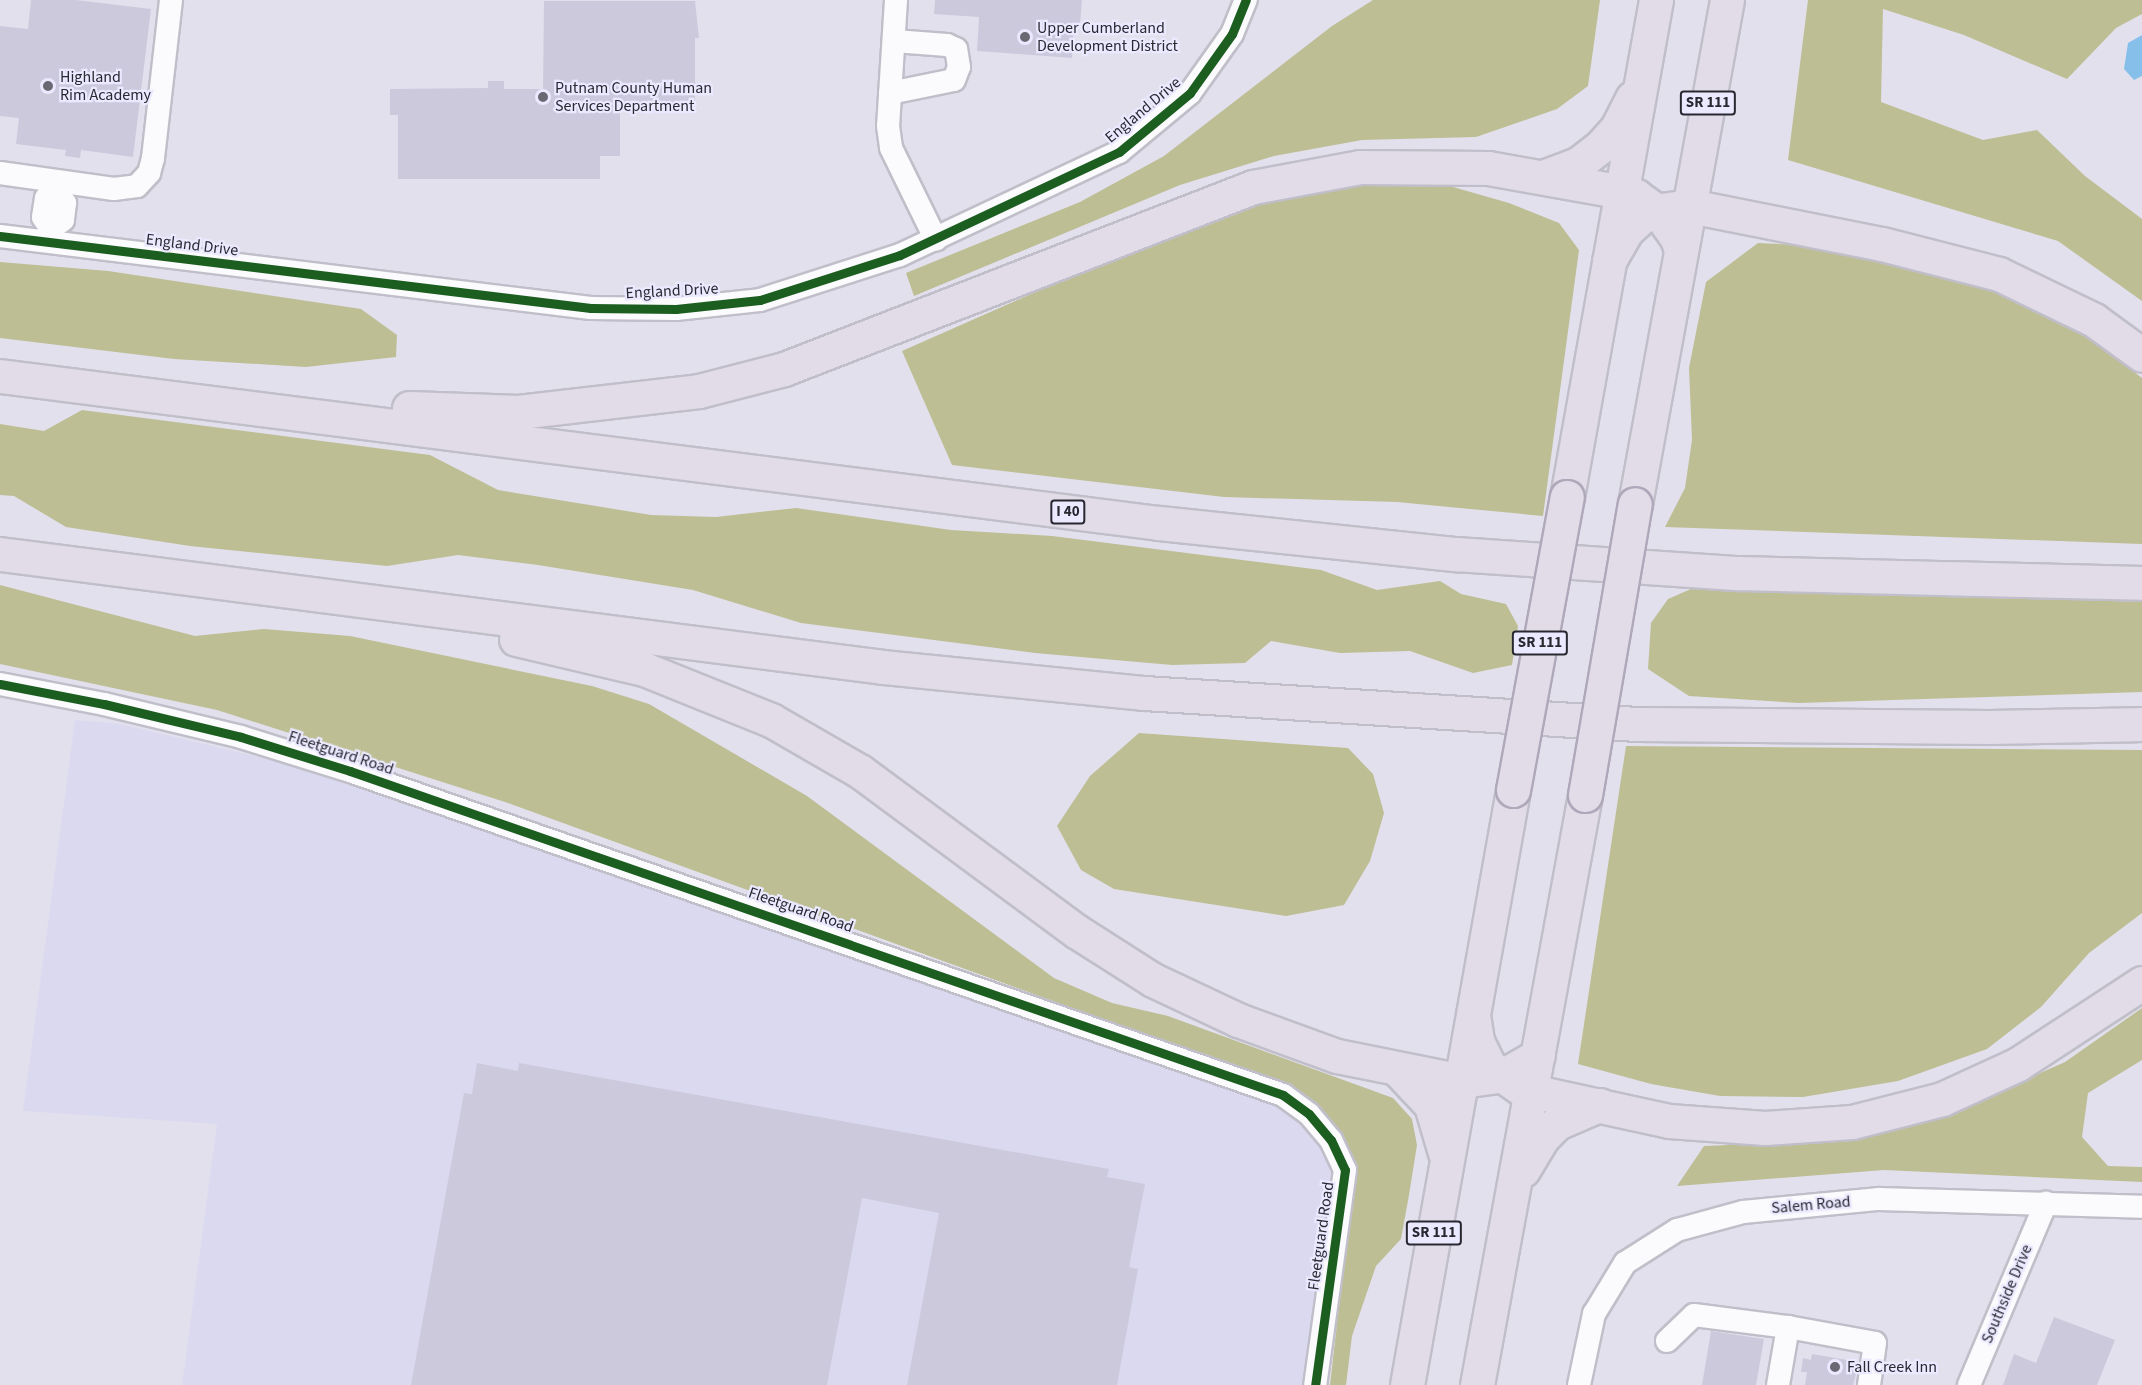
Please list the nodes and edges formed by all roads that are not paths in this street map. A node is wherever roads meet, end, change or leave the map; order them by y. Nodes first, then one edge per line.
1 (171, 0) edge
2 (896, 0) edge
3 (1245, 0) edge
4 (1656, 0) edge
5 (1727, 0) edge
6 (894, 40) junction
7 (1642, 78) junction
8 (890, 93) junction
9 (1707, 109) junction
10 (0, 173) edge
11 (1546, 176) junction
12 (58, 187) junction
13 (1623, 192) junction
14 (1690, 206) junction
15 (1654, 209) junction
16 (1748, 217) junction
17 (0, 236) edge
18 (50, 236) junction
19 (936, 240) junction
20 (1681, 250) junction
21 (1610, 261) junction
22 (2142, 355) edge
23 (0, 376) edge
24 (183, 399) junction
25 (0, 554) edge
26 (2142, 583) edge
27 (351, 600) junction
28 (0, 684) edge
29 (2142, 724) edge
30 (2142, 983) edge
31 (1473, 1015) junction
32 (1538, 1055) junction
33 (1396, 1069) junction
34 (1500, 1076) junction
35 (1462, 1081) junction
36 (1531, 1092) junction
37 (1599, 1105) junction
38 (1447, 1160) junction
39 (1515, 1182) junction
40 (2046, 1203) junction
41 (2142, 1207) edge
42 (1788, 1327) junction
43 (1667, 1341) dead end
44 (1315, 1385) edge
45 (1407, 1385) edge
46 (1478, 1385) edge
47 (1579, 1385) edge
48 (1778, 1385) edge
49 (1869, 1385) edge
50 (1969, 1385) edge

1 - 12 street
2 - 6 street
3 - 19 street, England Drive
4 - 7 highway, SR 111
5 - 9 highway, SR 111
6 - 8 street
6 - 8 street
7 - 11 highway
7 - 13 highway, SR 111
8 - 19 street
9 - 14 highway, SR 111
9 - 16 highway
10 - 12 street
11 - 13 highway
11 - 24 highway
12 - 18 street
13 - 15 highway
13 - 21 highway, SR 111
14 - 15 highway
14 - 16 highway
14 - 20 highway, SR 111
15 - 20 highway
15 - 21 highway
16 - 22 highway
17 - 18 street, England Drive
18 - 19 street, England Drive
20 - 32 highway, SR 111, bridge
21 - 31 highway, SR 111, bridge
23 - 24 highway, I 40
24 - 26 highway, I 40
25 - 27 highway
27 - 29 highway
27 - 33 highway
28 - 44 street, Fleetguard Road
30 - 37 highway
31 - 34 highway
31 - 35 highway, SR 111
32 - 34 highway
32 - 36 highway, SR 111
33 - 35 highway
33 - 38 highway
34 - 35 highway
34 - 36 highway
35 - 38 highway, SR 111
36 - 37 highway
36 - 39 highway, SR 111
37 - 39 highway
38 - 45 highway, SR 111
39 - 46 highway, SR 111
40 - 41 street, Salem Road
40 - 47 street, Salem Road
40 - 50 street, Southside Drive
42 - 43 street
42 - 48 street
42 - 49 street

